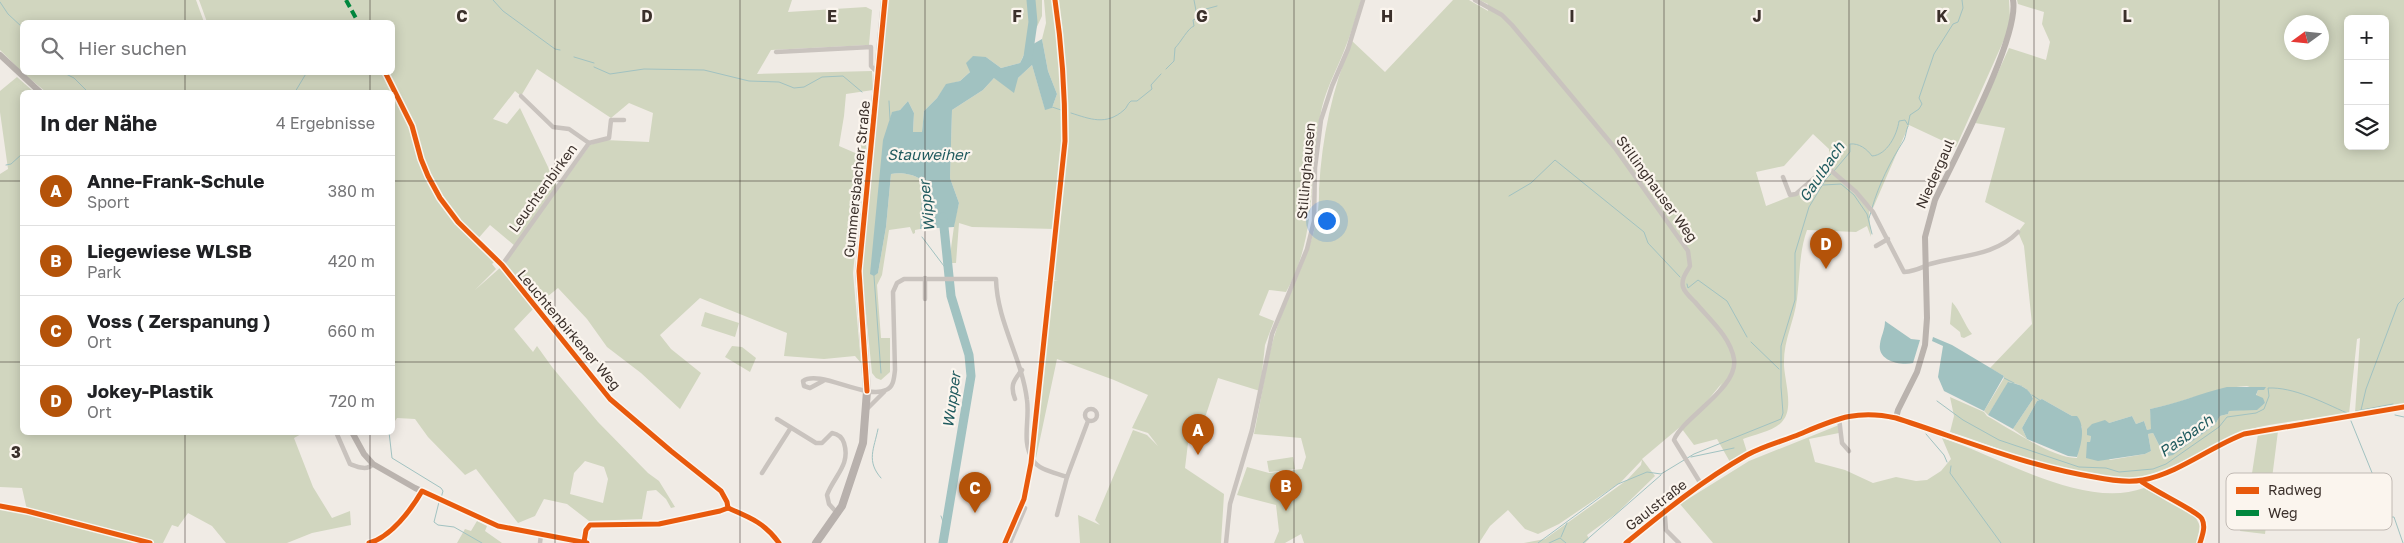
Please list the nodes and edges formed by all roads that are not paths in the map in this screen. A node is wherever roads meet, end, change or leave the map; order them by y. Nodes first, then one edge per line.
1 (885, 0) edge
2 (1362, 0) edge
3 (1475, 0) edge
4 (2013, 0) edge
5 (776, 52) dead end
6 (0, 55) edge
7 (20, 74) edge
8 (879, 74) junction
9 (22, 75) edge
10 (38, 90) edge
11 (521, 96) dead end
12 (624, 120) dead end
13 (589, 143) junction
14 (1783, 178) dead end
15 (2018, 232) dead end
16 (1888, 239) junction
17 (1876, 246) dead end
18 (502, 265) joint
19 (1924, 267) junction
20 (925, 278) junction
21 (924, 298) dead end
22 (1022, 370) junction
23 (823, 381) dead end
24 (886, 390) junction
25 (867, 391) junction
26 (1015, 399) dead end
27 (2404, 407) edge
28 (866, 410) junction
29 (1840, 418) junction
30 (1896, 418) junction
31 (777, 419) dead end
32 (1088, 421) dead end
33 (790, 429) junction
34 (337, 435) edge
35 (354, 435) edge
36 (1849, 451) dead end
37 (373, 464) junction
38 (762, 473) dead end
39 (1067, 476) junction
40 (2141, 481) junction
41 (1701, 484) junction
42 (422, 491) junction
43 (0, 506) edge
44 (728, 508) junction
45 (1025, 508) dead end
46 (1661, 513) junction
47 (838, 514) junction
48 (1057, 516) dead end
49 (541, 534) junction
50 (150, 543) edge
51 (369, 543) edge
52 (540, 543) edge
53 (585, 543) edge
54 (779, 543) edge
55 (816, 543) edge
56 (1010, 543) edge
57 (1226, 543) edge
58 (1626, 543) edge
59 (1679, 543) edge
60 (2200, 543) edge

1 - 8 main road, Gummersbacher Straße
2 - 57 street, Stillinghausen
3 - 41 street, Stillinghauser Weg
4 - 19 main road, Niedergaul
5 - 8 street
6 - 7 main road
8 - 25 main road, Gummersbacher Straße
9 - 10 main road
11 - 13 street
12 - 13 street, Leuchtenbirken
13 - 18 street, Leuchtenbirken
14 - 16 street
15 - 19 street
16 - 17 street
16 - 19 street
18 - 44 street, Leuchtenbirkener Weg
19 - 30 main road, Niedergaul
20 - 21 street
20 - 22 street
20 - 24 street
22 - 26 street
22 - 39 street
23 - 25 street
24 - 25 street
24 - 28 street
25 - 28 main road, Gummersbacher Straße
27 - 40 main road, Gaulstraße
28 - 47 main road, Gummersbacher Straße
29 - 30 main road, Gaulstraße
29 - 36 street
29 - 41 main road, Gaulstraße
30 - 40 main road, Gaulstraße
31 - 33 street
32 - 39 street
33 - 38 street
33 - 47 street
34 - 37 street
35 - 37 main road
37 - 42 main road
39 - 48 street
40 - 60 street
41 - 46 main road, Gaulstraße
42 - 49 main road
42 - 51 street
43 - 50 street
44 - 53 street
44 - 54 street
45 - 56 street
46 - 58 main road, Gaulstraße
46 - 59 street, Gaulstraße
47 - 55 main road, Gummersbacher Straße
49 - 52 street
49 - 53 main road

